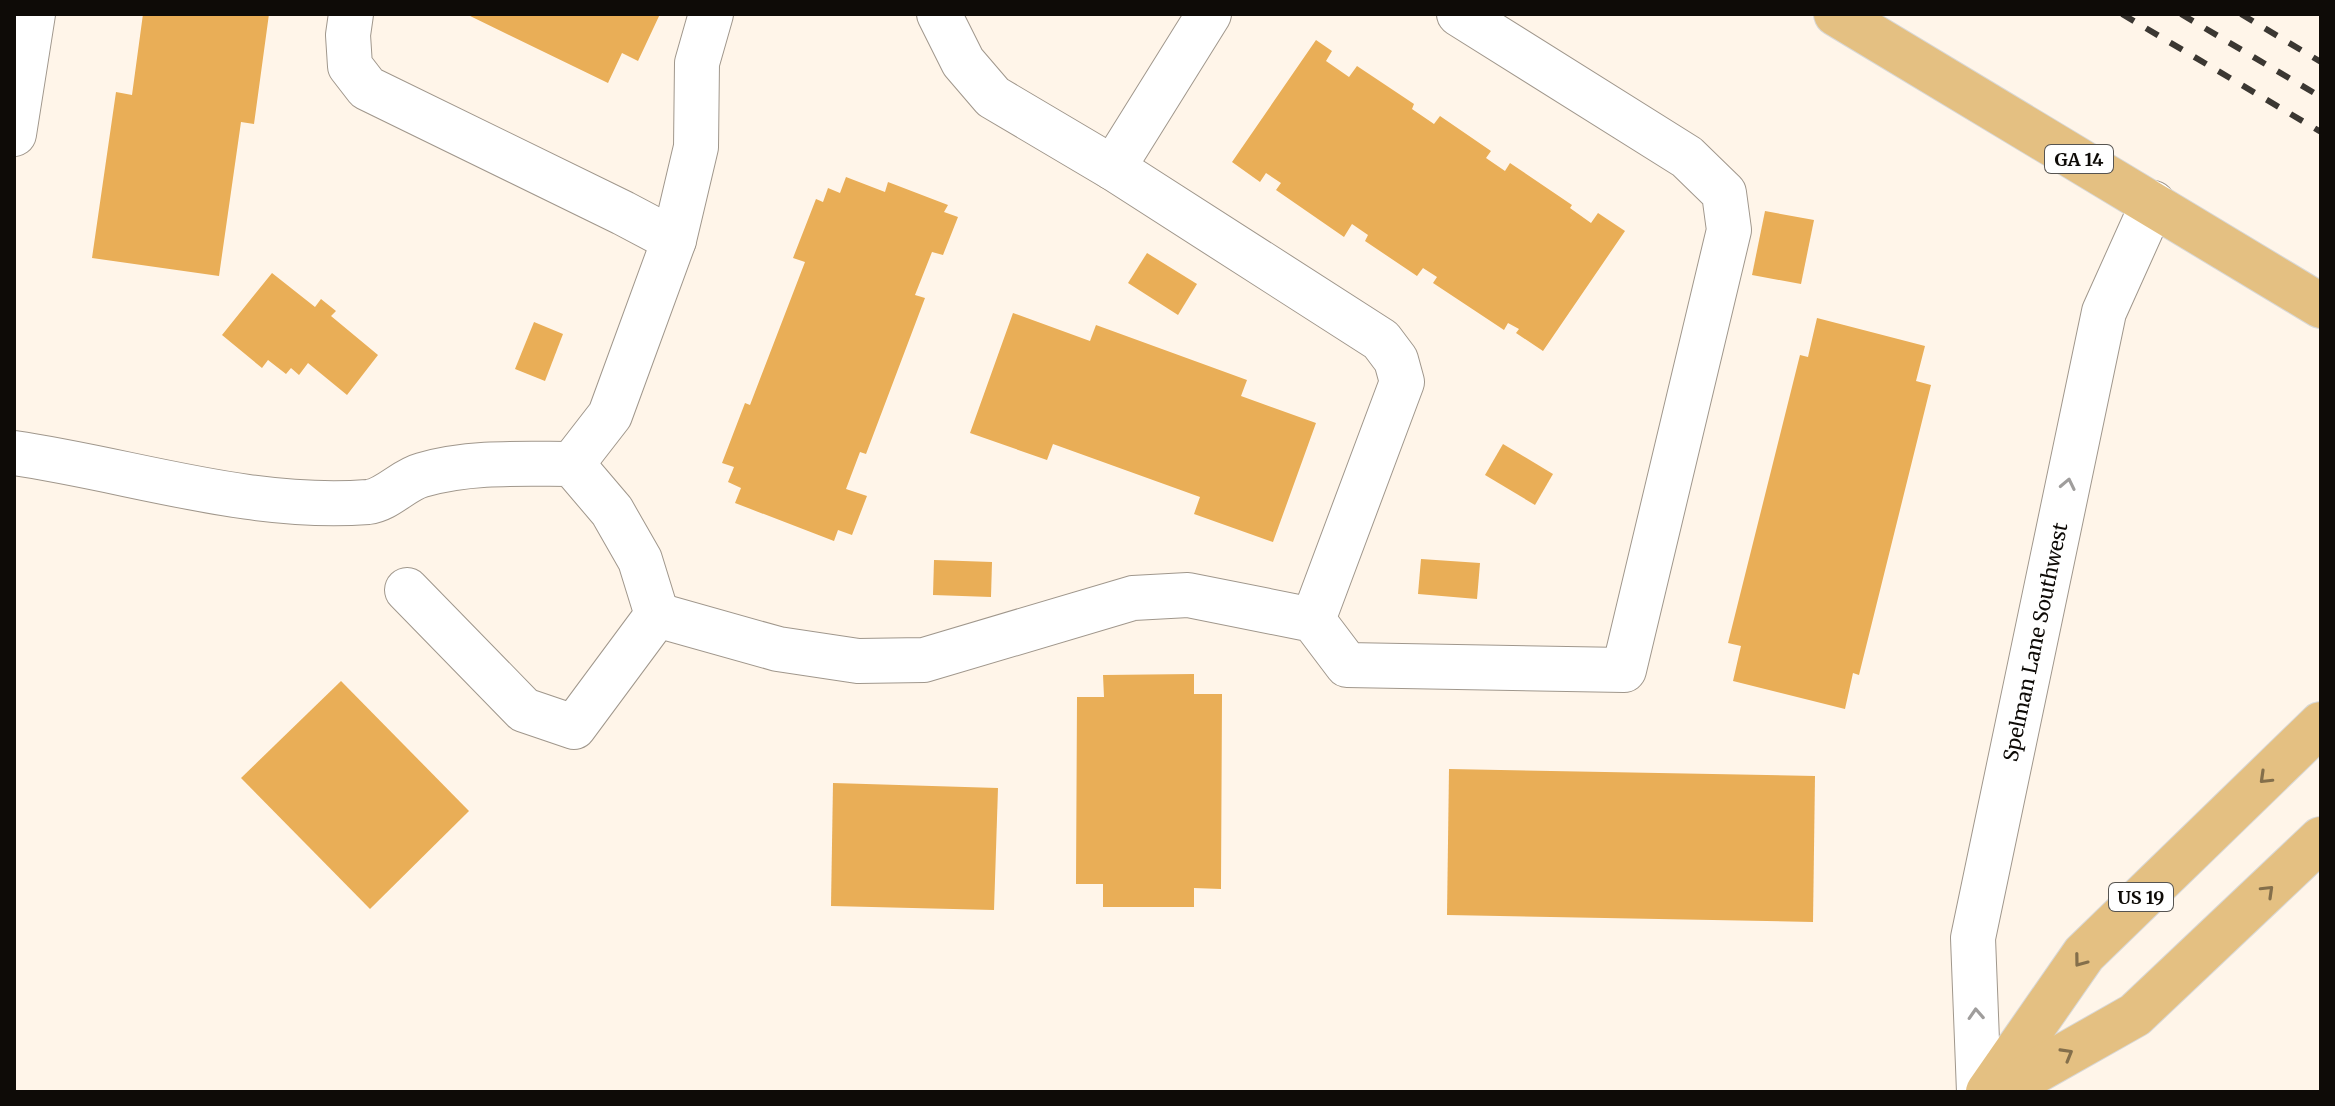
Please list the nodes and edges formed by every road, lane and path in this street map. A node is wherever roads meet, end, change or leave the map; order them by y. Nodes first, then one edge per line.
1 (33, 14) edge
2 (351, 14) edge
3 (711, 14) edge
4 (939, 14) edge
5 (1209, 14) edge
6 (1459, 14) edge
7 (1836, 14) edge
8 (17, 89) edge
9 (14, 134) edge
10 (1113, 168) junction
11 (2153, 203) junction
12 (674, 240) junction
13 (2321, 306) edge
14 (14, 453) edge
15 (572, 464) junction
16 (407, 590) dead end
17 (657, 615) junction
18 (1313, 620) junction
19 (2321, 724) edge
20 (2321, 839) edge
21 (1979, 1092) edge
22 (1988, 1092) edge
23 (1999, 1092) edge

1 - 8 street
2 - 12 street
3 - 12 street
4 - 10 street
5 - 10 street
6 - 18 street
7 - 11 main road, GA 14
8 - 9 street
10 - 18 street
11 - 13 main road, GA 14
21 -> 11 street, Spelman Lane Southwest
12 - 15 street
14 - 15 street
15 - 17 street
16 - 17 street
17 - 18 street
19 -> 22 main road, US 19
23 -> 20 main road

